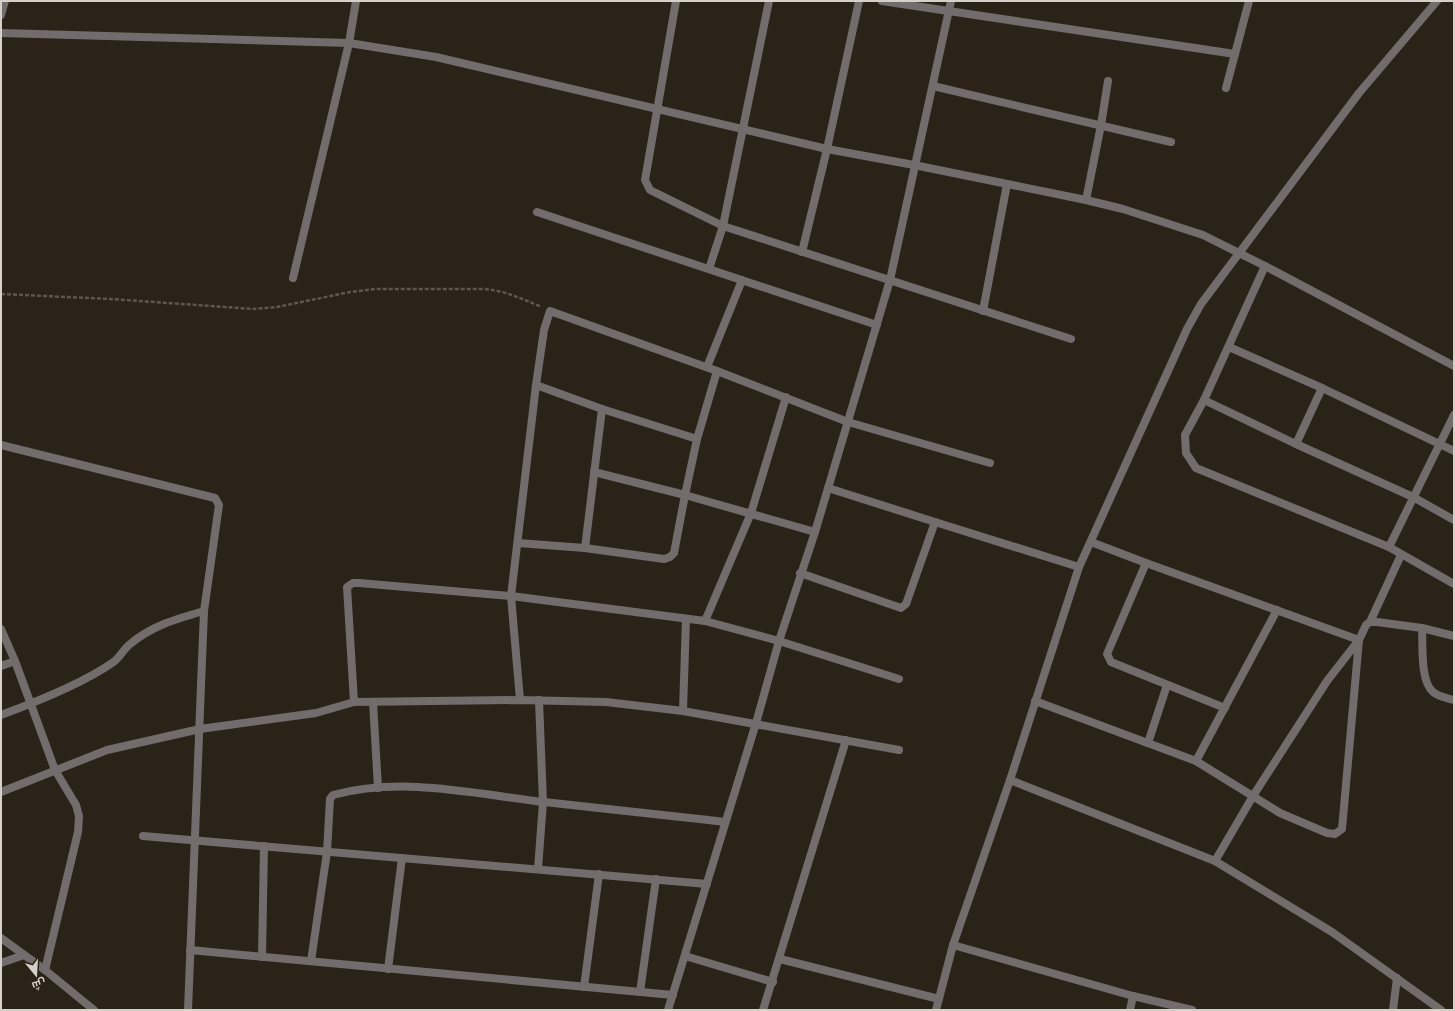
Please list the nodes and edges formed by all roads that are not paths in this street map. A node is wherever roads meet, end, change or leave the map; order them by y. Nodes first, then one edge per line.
1 (5, 1) edge
2 (356, 1) edge
3 (676, 1) edge
4 (769, 1) edge
5 (859, 1) edge
6 (882, 1) edge
7 (951, 1) edge
8 (1249, 1) edge
9 (1437, 1) edge
10 (949, 11) junction
11 (1, 15) edge
12 (1, 33) edge
13 (349, 43) junction
14 (1236, 54) junction
15 (1108, 80) dead end
16 (932, 86) junction
17 (1226, 88) dead end
18 (657, 110) junction
19 (1101, 125) junction
20 (744, 128) junction
21 (1171, 142) dead end
22 (827, 149) junction
23 (914, 165) junction
24 (1007, 184) junction
25 (1086, 200) junction
26 (537, 212) dead end
27 (723, 226) junction
28 (802, 252) junction
29 (1239, 252) junction
30 (1265, 266) junction
31 (709, 269) junction
32 (293, 278) dead end
33 (742, 280) junction
34 (890, 280) junction
35 (983, 310) junction
36 (877, 325) junction
37 (1071, 339) dead end
38 (1229, 347) junction
39 (1454, 366) edge
40 (706, 367) junction
41 (717, 371) junction
42 (536, 385) junction
43 (1322, 388) junction
44 (786, 397) junction
45 (1204, 400) junction
46 (602, 409) junction
47 (1454, 415) edge
48 (848, 422) junction
49 (697, 439) junction
50 (1296, 444) junction
51 (1441, 444) junction
52 (1, 445) edge
53 (1454, 451) edge
54 (990, 463) dead end
55 (594, 472) junction
56 (828, 488) junction
57 (684, 495) junction
58 (1414, 497) junction
59 (750, 513) junction
60 (1454, 520) edge
61 (935, 522) junction
62 (815, 532) junction
63 (1092, 542) junction
64 (518, 543) junction
65 (1389, 547) junction
66 (585, 548) junction
67 (1402, 555) junction
68 (1146, 563) junction
69 (1079, 567) junction
70 (800, 573) junction
71 (1454, 584) edge
72 (511, 596) junction
73 (1277, 610) junction
74 (204, 611) junction
75 (686, 619) junction
76 (705, 621) junction
77 (1370, 622) junction
78 (1422, 628) junction
79 (1, 629) edge
80 (1454, 636) edge
81 (1359, 640) junction
82 (778, 641) junction
83 (15, 660) junction
84 (1, 666) edge
85 (899, 679) dead end
86 (1167, 685) junction
87 (520, 700) junction
88 (539, 700) junction
89 (1454, 700) edge
90 (1035, 701) junction
91 (354, 702) junction
92 (372, 702) junction
93 (31, 704) junction
94 (1225, 708) junction
95 (683, 711) junction
96 (1, 715) edge
97 (756, 723) junction
98 (200, 729) junction
99 (846, 740) junction
100 (1148, 744) junction
101 (899, 750) dead end
102 (1196, 762) junction
103 (54, 770) junction
104 (1010, 780) junction
105 (378, 788) junction
106 (1, 792) edge
107 (1253, 796) junction
108 (543, 802) junction
109 (725, 822) junction
110 (143, 836) dead end
111 (194, 840) junction
112 (264, 846) junction
113 (328, 852) junction
114 (402, 858) junction
115 (1215, 861) junction
116 (538, 869) junction
117 (599, 874) junction
118 (656, 879) junction
119 (707, 884) junction
120 (1, 938) edge
121 (952, 945) junction
122 (190, 950) junction
123 (24, 955) junction
124 (685, 956) junction
125 (262, 957) junction
126 (780, 959) junction
127 (311, 961) junction
128 (1, 963) edge
129 (388, 969) junction
130 (45, 970) junction
131 (1397, 978) junction
132 (773, 982) junction
133 (584, 987) junction
134 (640, 992) junction
135 (673, 996) junction
136 (1133, 996) junction
137 (939, 999) junction
138 (94, 1010) edge
139 (188, 1010) edge
140 (668, 1010) edge
141 (763, 1010) edge
142 (936, 1010) edge
143 (1130, 1010) edge
144 (1192, 1010) edge
145 (1393, 1010) edge
146 (1441, 1010) edge

1 - 11 street
2 - 13 street
3 - 18 street
4 - 20 street
5 - 22 street
6 - 10 street
7 - 10 street
8 - 14 street
9 - 29 street
10 - 14 street
10 - 16 street
12 - 13 street
13 - 18 street
13 - 32 street
14 - 17 street
15 - 19 street
16 - 19 street
16 - 23 street
18 - 20 street
18 - 27 street
19 - 21 street
19 - 25 street
20 - 22 street
20 - 27 street
22 - 23 street
22 - 28 street
23 - 24 street
23 - 34 street
24 - 25 street
24 - 35 street
25 - 29 street
26 - 31 street
27 - 28 street
27 - 31 street
28 - 34 street
29 - 30 street
29 - 63 street
30 - 38 street
30 - 39 street
31 - 33 street
33 - 36 street
33 - 40 street
34 - 35 street
34 - 36 street
35 - 37 street
36 - 48 street
38 - 43 street
38 - 45 street
40 - 41 street
40 - 42 street
41 - 44 street
41 - 49 street
42 - 46 street
42 - 64 street
43 - 50 street
43 - 51 street
44 - 48 street
44 - 59 street
45 - 50 street
45 - 65 street
46 - 49 street
46 - 55 street
47 - 51 street
48 - 54 street
48 - 56 street
49 - 57 street
50 - 58 street
51 - 53 street
51 - 58 street
52 - 74 street
55 - 57 street
55 - 66 street
56 - 61 street
56 - 62 street
57 - 59 street
57 - 66 street
58 - 60 street
58 - 65 street
59 - 62 street
59 - 76 street
61 - 69 street
61 - 70 street
62 - 70 street
63 - 68 street
63 - 69 street
64 - 66 street
64 - 72 street
65 - 67 street
67 - 71 street
67 - 77 street
68 - 73 street
68 - 86 street
69 - 90 street
70 - 82 street
72 - 75 street
72 - 87 street
72 - 91 street
73 - 81 street
73 - 94 street
74 - 93 street
74 - 98 street
75 - 76 street
75 - 95 street
76 - 82 street
77 - 78 street
77 - 81 street
78 - 80 street
78 - 89 street
79 - 83 street
81 - 107 street
81 - 107 street
82 - 85 street
82 - 97 street
83 - 84 street
83 - 93 street
86 - 94 street
86 - 100 street
87 - 88 street
87 - 92 street
88 - 95 street
88 - 108 street
90 - 100 street
90 - 104 street
91 - 92 street
91 - 98 street
92 - 105 street
93 - 96 street
93 - 103 street
94 - 102 street
95 - 97 street
97 - 99 street
97 - 109 street
98 - 103 street
98 - 111 street
99 - 101 street
99 - 126 street
100 - 102 street
102 - 107 street
103 - 106 street
103 - 130 street
104 - 115 street
104 - 121 street
105 - 108 street
105 - 113 street
107 - 115 street
108 - 109 street
108 - 116 street
109 - 119 street
110 - 111 street
111 - 112 street
111 - 122 street
112 - 113 street
112 - 125 street
113 - 114 street
113 - 127 street
114 - 116 street
114 - 129 street
115 - 131 street
116 - 117 street
117 - 118 street
117 - 133 street
118 - 119 street
118 - 134 street
119 - 124 street
120 - 123 street
121 - 136 street
121 - 137 street
122 - 125 street
122 - 139 street
123 - 128 street
123 - 130 street
124 - 132 street
124 - 135 street
125 - 127 street
126 - 132 street
126 - 137 street
127 - 129 street
129 - 133 street
130 - 138 street
131 - 145 street
131 - 146 street
132 - 141 street
133 - 134 street
134 - 135 street
135 - 140 street
136 - 143 street
136 - 144 street
137 - 142 street

